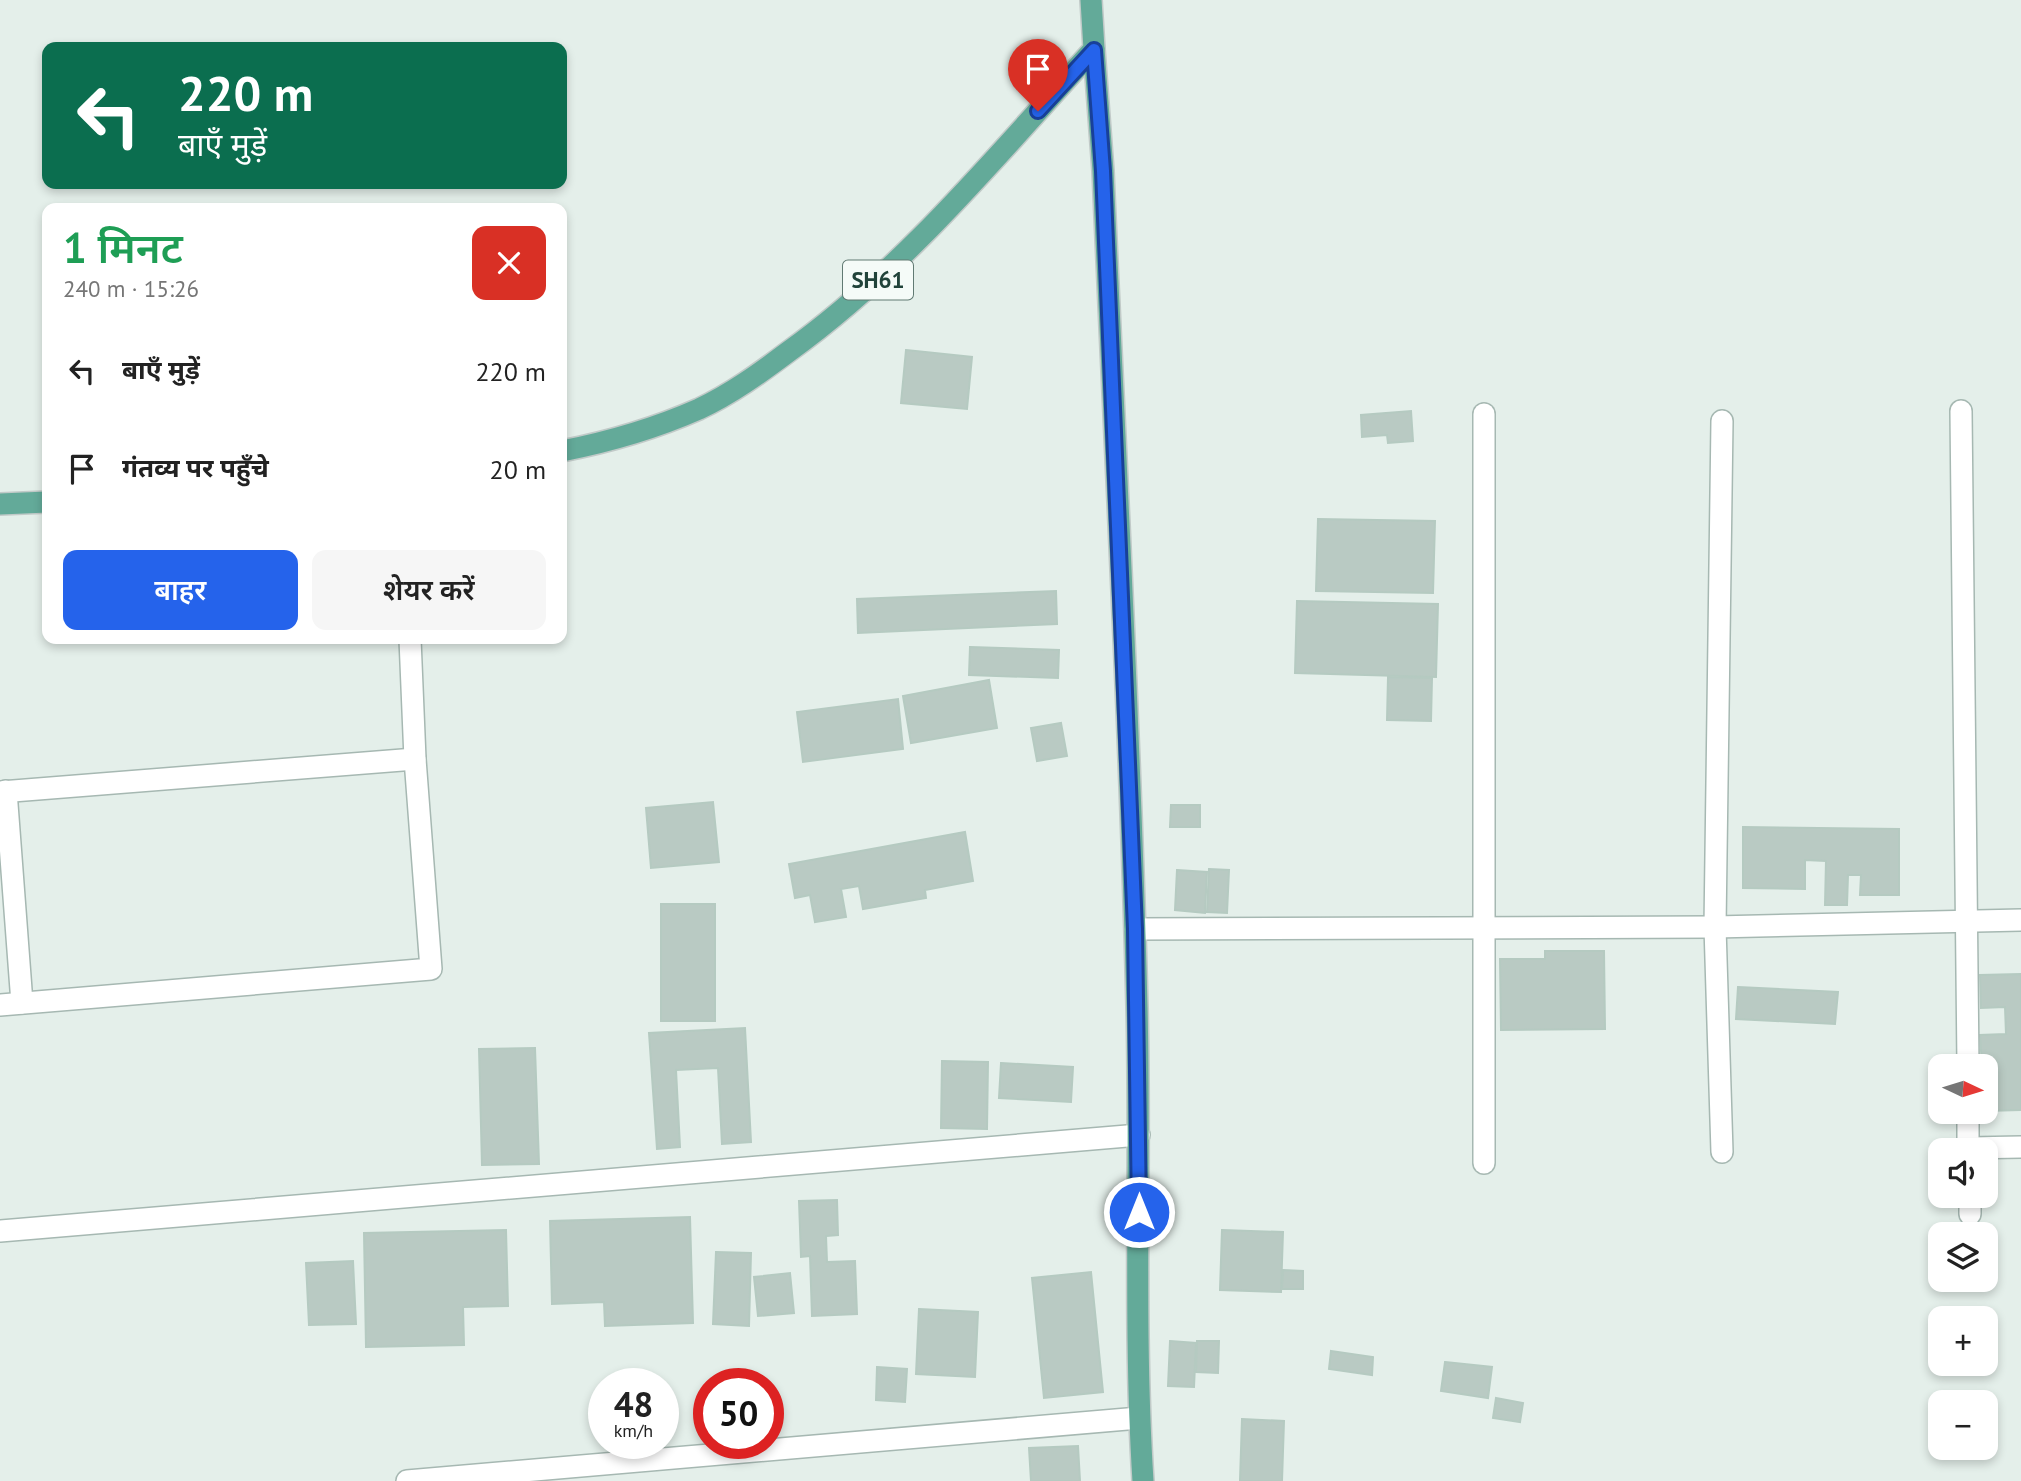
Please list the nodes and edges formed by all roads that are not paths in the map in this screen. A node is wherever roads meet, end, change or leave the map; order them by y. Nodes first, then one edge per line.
1 (1091, 0) edge
2 (1094, 50) junction
3 (1961, 411) dead end
4 (1484, 414) dead end
5 (1722, 421) dead end
6 (567, 450) edge
7 (42, 502) edge
8 (0, 504) edge
9 (410, 644) edge
10 (415, 760) junction
11 (3, 791) edge
12 (2021, 920) edge
13 (1968, 921) junction
14 (1715, 927) junction
15 (1484, 928) junction
16 (1135, 929) junction
17 (22, 1003) junction
18 (0, 1005) edge
19 (1968, 1054) edge
20 (1139, 1135) junction
21 (2021, 1147) edge
22 (1998, 1148) edge
23 (1722, 1152) dead end
24 (1484, 1163) dead end
25 (0, 1231) edge
26 (1139, 1418) junction
27 (407, 1481) edge
28 (1143, 1481) edge

1 - 2 main road
2 - 6 main road, SH61
2 - 16 main road
3 - 13 street
4 - 15 street
5 - 14 street
7 - 8 main road
9 - 10 street
10 - 11 street
10 - 17 street
11 - 17 street
12 - 13 street
13 - 14 street
13 - 19 street
14 - 15 street
14 - 23 street
15 - 16 street
15 - 24 street
16 - 20 main road
17 - 18 street
20 - 25 street
20 - 26 main road
21 - 22 street
26 - 27 street
26 - 28 main road

